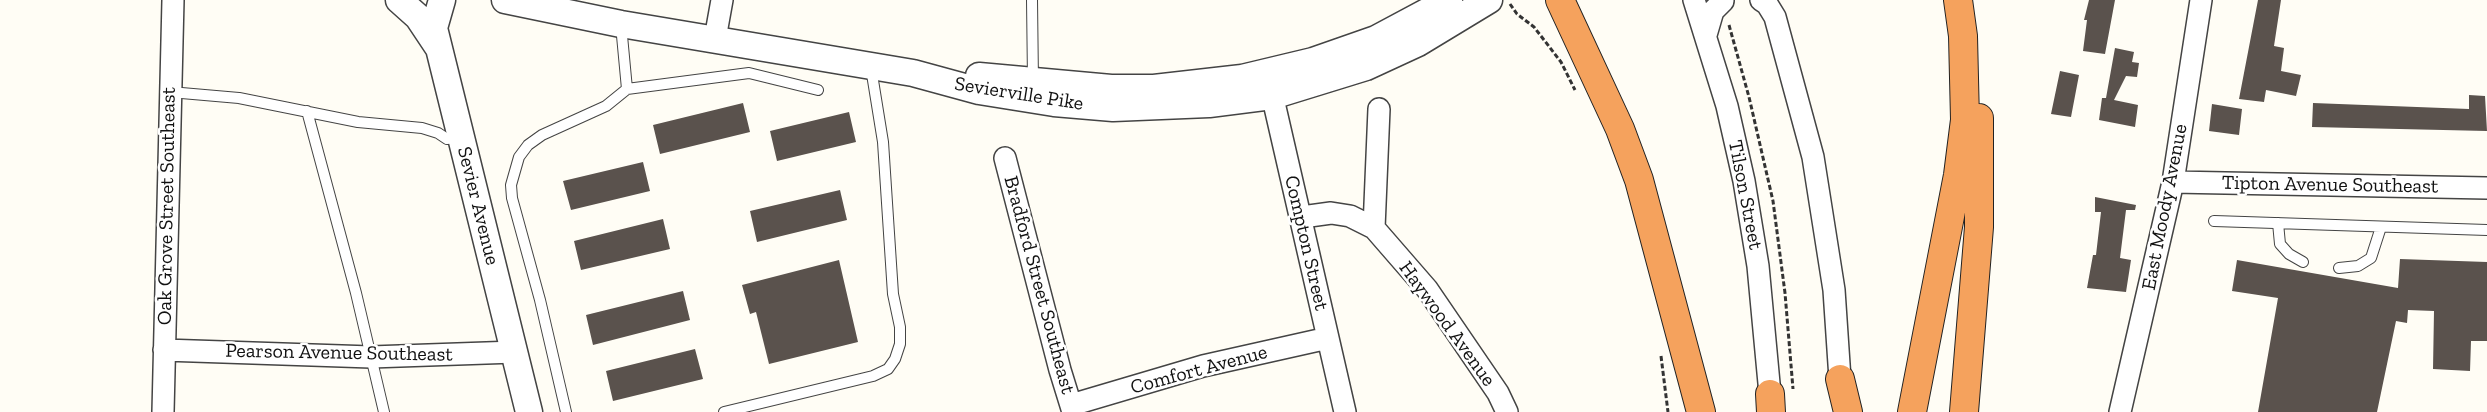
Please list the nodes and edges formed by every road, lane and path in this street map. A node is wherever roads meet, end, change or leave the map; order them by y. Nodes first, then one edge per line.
1 (173, 0) edge
2 (399, 0) edge
3 (442, 0) edge
4 (505, 0) edge
5 (722, 0) edge
6 (1032, 0) edge
7 (1449, 0) edge
8 (1489, 0) edge
9 (1506, 0) edge
10 (1560, 0) edge
11 (1694, 0) edge
12 (1723, 0) edge
13 (1762, 0) edge
14 (1958, 0) edge
15 (2200, 0) edge
16 (559, 6) edge
17 (621, 24) junction
18 (1706, 35) junction
19 (1963, 36) junction
20 (715, 39) junction
21 (440, 50) junction
22 (871, 65) junction
23 (1270, 84) junction
24 (627, 89) junction
25 (818, 90) dead end
26 (1033, 90) junction
27 (170, 92) junction
28 (1578, 96) dead end
29 (1379, 109) dead end
30 (307, 111) junction
31 (460, 136) junction
32 (1005, 158) dead end
33 (2173, 182) junction
34 (2487, 188) edge
35 (1302, 217) junction
36 (2214, 221) dead end
37 (2278, 223) junction
38 (2381, 226) junction
39 (1374, 228) junction
40 (2487, 230) edge
41 (2303, 262) dead end
42 (2339, 268) dead end
43 (1328, 338) junction
44 (164, 350) junction
45 (1660, 350) dead end
46 (515, 352) junction
47 (371, 357) junction
48 (1840, 380) joint
49 (1770, 403) edge
50 (1072, 409) edge
51 (163, 412) edge
52 (384, 412) edge
53 (529, 412) edge
54 (566, 412) edge
55 (724, 412) edge
56 (1346, 412) edge
57 (1507, 412) edge
58 (1668, 412) edge
59 (1701, 412) edge
60 (1848, 412) edge
61 (1912, 412) edge
62 (1964, 412) edge
63 (2120, 412) edge

1 - 27 street, Oak Grove Street Southeast
2 - 21 street
3 - 21 street, Sevier Avenue
4 - 16 street, Sevierville Pike
5 - 20 street
6 - 26 lane
7 - 23 street, Sevierville Pike
8 - 23 street, Sevierville Pike
9 - 28 path
10 - 59 highway
11 - 18 street, Tilson Street
12 - 18 street
13 - 48 street
14 - 19 highway
15 - 33 street, East Moody Avenue
16 - 17 street, Sevierville Pike
17 - 20 street, Sevierville Pike
17 - 24 lane
18 - 49 street, Tilson Street
19 - 61 highway
19 - 62 highway
20 - 22 street, Sevierville Pike
21 - 31 street, Sevier Avenue
22 - 26 street, Sevierville Pike
22 - 55 lane
23 - 26 street, Sevierville Pike
23 - 35 street, Compton Street
24 - 25 lane
24 - 54 lane
27 - 30 lane
27 - 44 street, Oak Grove Street Southeast
29 - 39 street
30 - 31 lane
30 - 47 lane
31 - 46 street, Sevier Avenue
32 - 50 street, Bradford Street Southeast
33 - 34 street, Tipton Avenue Southeast
33 - 63 street, East Moody Avenue
35 - 39 street, Haywood Avenue
35 - 43 street, Compton Street
36 - 37 lane
37 - 38 lane
37 - 41 lane
38 - 40 lane
38 - 42 lane
39 - 57 street, Haywood Avenue
43 - 50 street, Comfort Avenue
43 - 56 street, Compton Street
44 - 47 street, Pearson Avenue Southeast
44 - 51 street, Oak Grove Street Southeast
45 - 58 path
46 - 47 street, Pearson Avenue Southeast
46 - 53 street, Sevier Avenue
47 - 52 lane
48 - 60 highway

